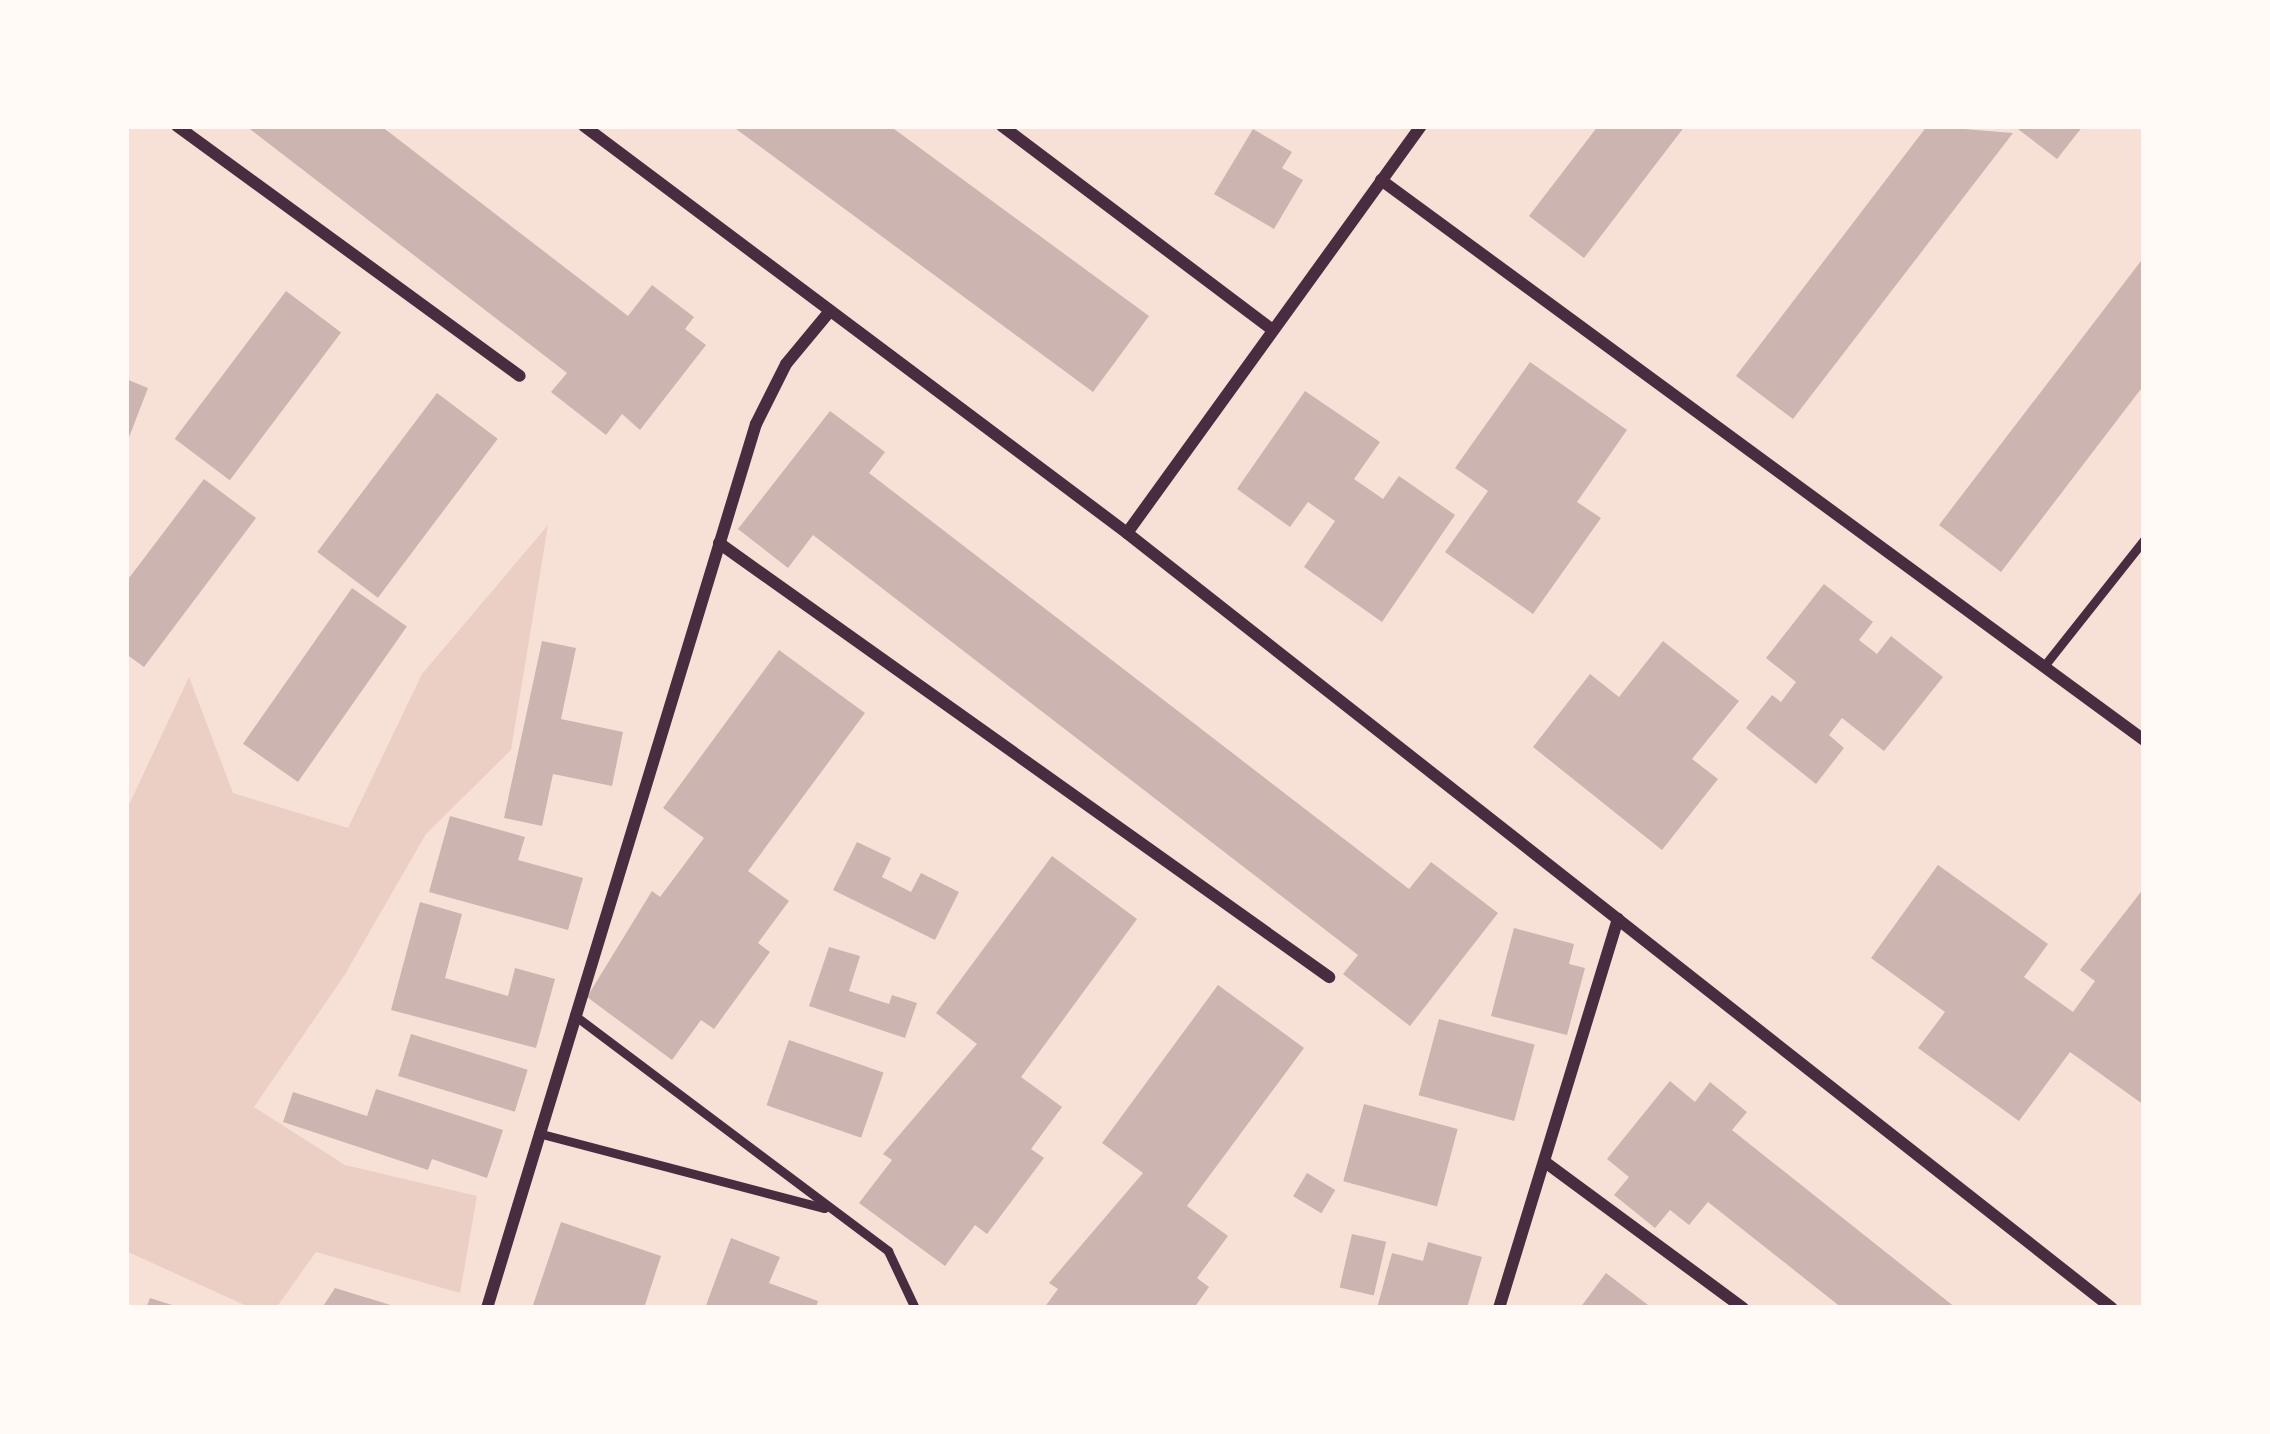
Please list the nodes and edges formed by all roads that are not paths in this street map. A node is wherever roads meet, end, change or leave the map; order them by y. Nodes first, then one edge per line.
1 (177, 126) edge
2 (584, 126) edge
3 (1002, 126) edge
4 (1421, 126) edge
5 (1381, 180) junction
6 (830, 311) junction
7 (1271, 329) junction
8 (520, 376) dead end
9 (1127, 532) junction
10 (2144, 540) edge
11 (719, 543) junction
12 (2044, 666) junction
13 (2144, 740) edge
14 (1618, 919) junction
15 (1329, 977) dead end
16 (573, 1015) junction
17 (537, 1133) junction
18 (1545, 1162) junction
19 (829, 1209) junction
20 (487, 1308) edge
21 (915, 1308) edge
22 (1499, 1308) edge
23 (1743, 1308) edge
24 (2112, 1308) edge

1 - 8 street
2 - 6 street
3 - 7 street
4 - 5 street
5 - 7 street
5 - 12 street
6 - 9 street
6 - 11 street
7 - 9 street
9 - 14 street
10 - 12 lane
11 - 15 street
11 - 16 street
12 - 13 street
14 - 18 street
14 - 24 street
16 - 17 street
16 - 19 lane
17 - 19 lane
17 - 20 street
18 - 22 street
18 - 23 street
19 - 21 lane

